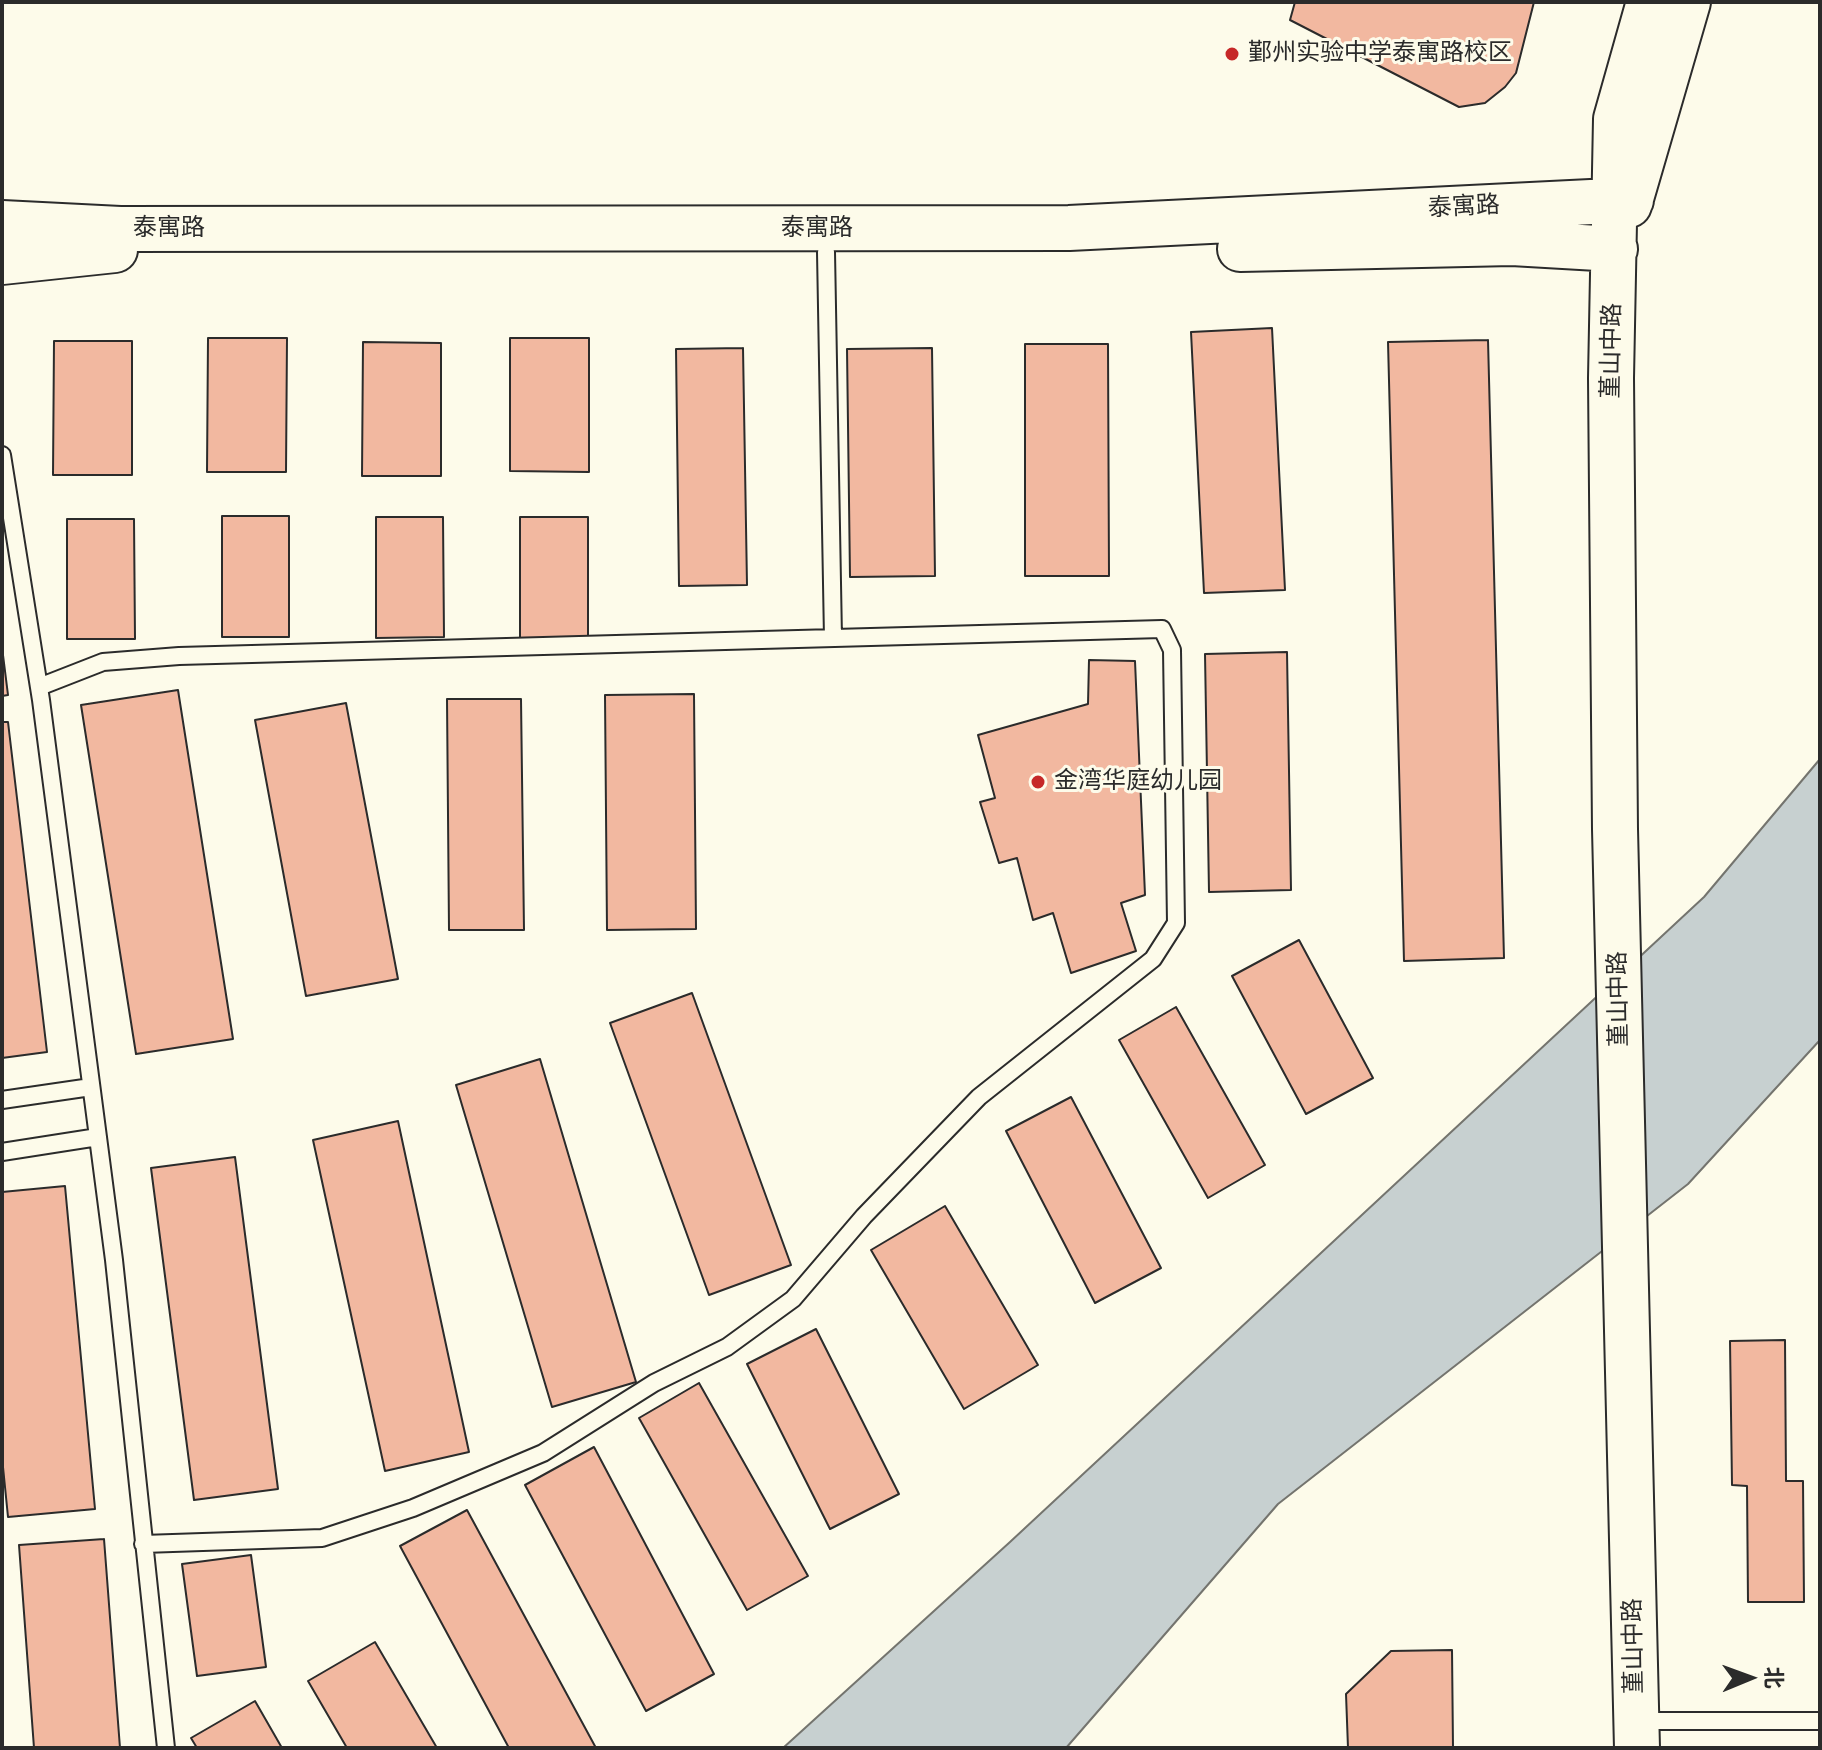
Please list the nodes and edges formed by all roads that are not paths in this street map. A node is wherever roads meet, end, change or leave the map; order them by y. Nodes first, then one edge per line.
1 (1649, 2) edge
2 (1688, 2) edge
3 (1623, 201) junction
4 (2, 223) edge
5 (1615, 249) junction
6 (826, 252) junction
7 (2, 262) edge
8 (2, 455) edge
9 (833, 638) junction
10 (39, 687) junction
11 (91, 1087) junction
12 (2, 1100) edge
13 (98, 1137) junction
14 (2, 1152) edge
15 (143, 1544) junction
16 (1820, 1721) edge
17 (1637, 1734) edge
18 (166, 1748) edge

1 - 3 main road, 堇山中路
2 - 3 main road, 堇山中路
3 - 4 main road, 泰寓路
3 - 5 main road, 堇山中路
5 - 6 main road, 泰寓路
5 - 17 main road, 堇山中路
6 - 7 main road, 泰寓路
6 - 9 lane
8 - 10 lane
9 - 10 lane
9 - 15 lane
10 - 11 lane
11 - 12 lane
11 - 13 lane
13 - 14 lane
13 - 15 lane
15 - 18 lane
16 - 17 lane

